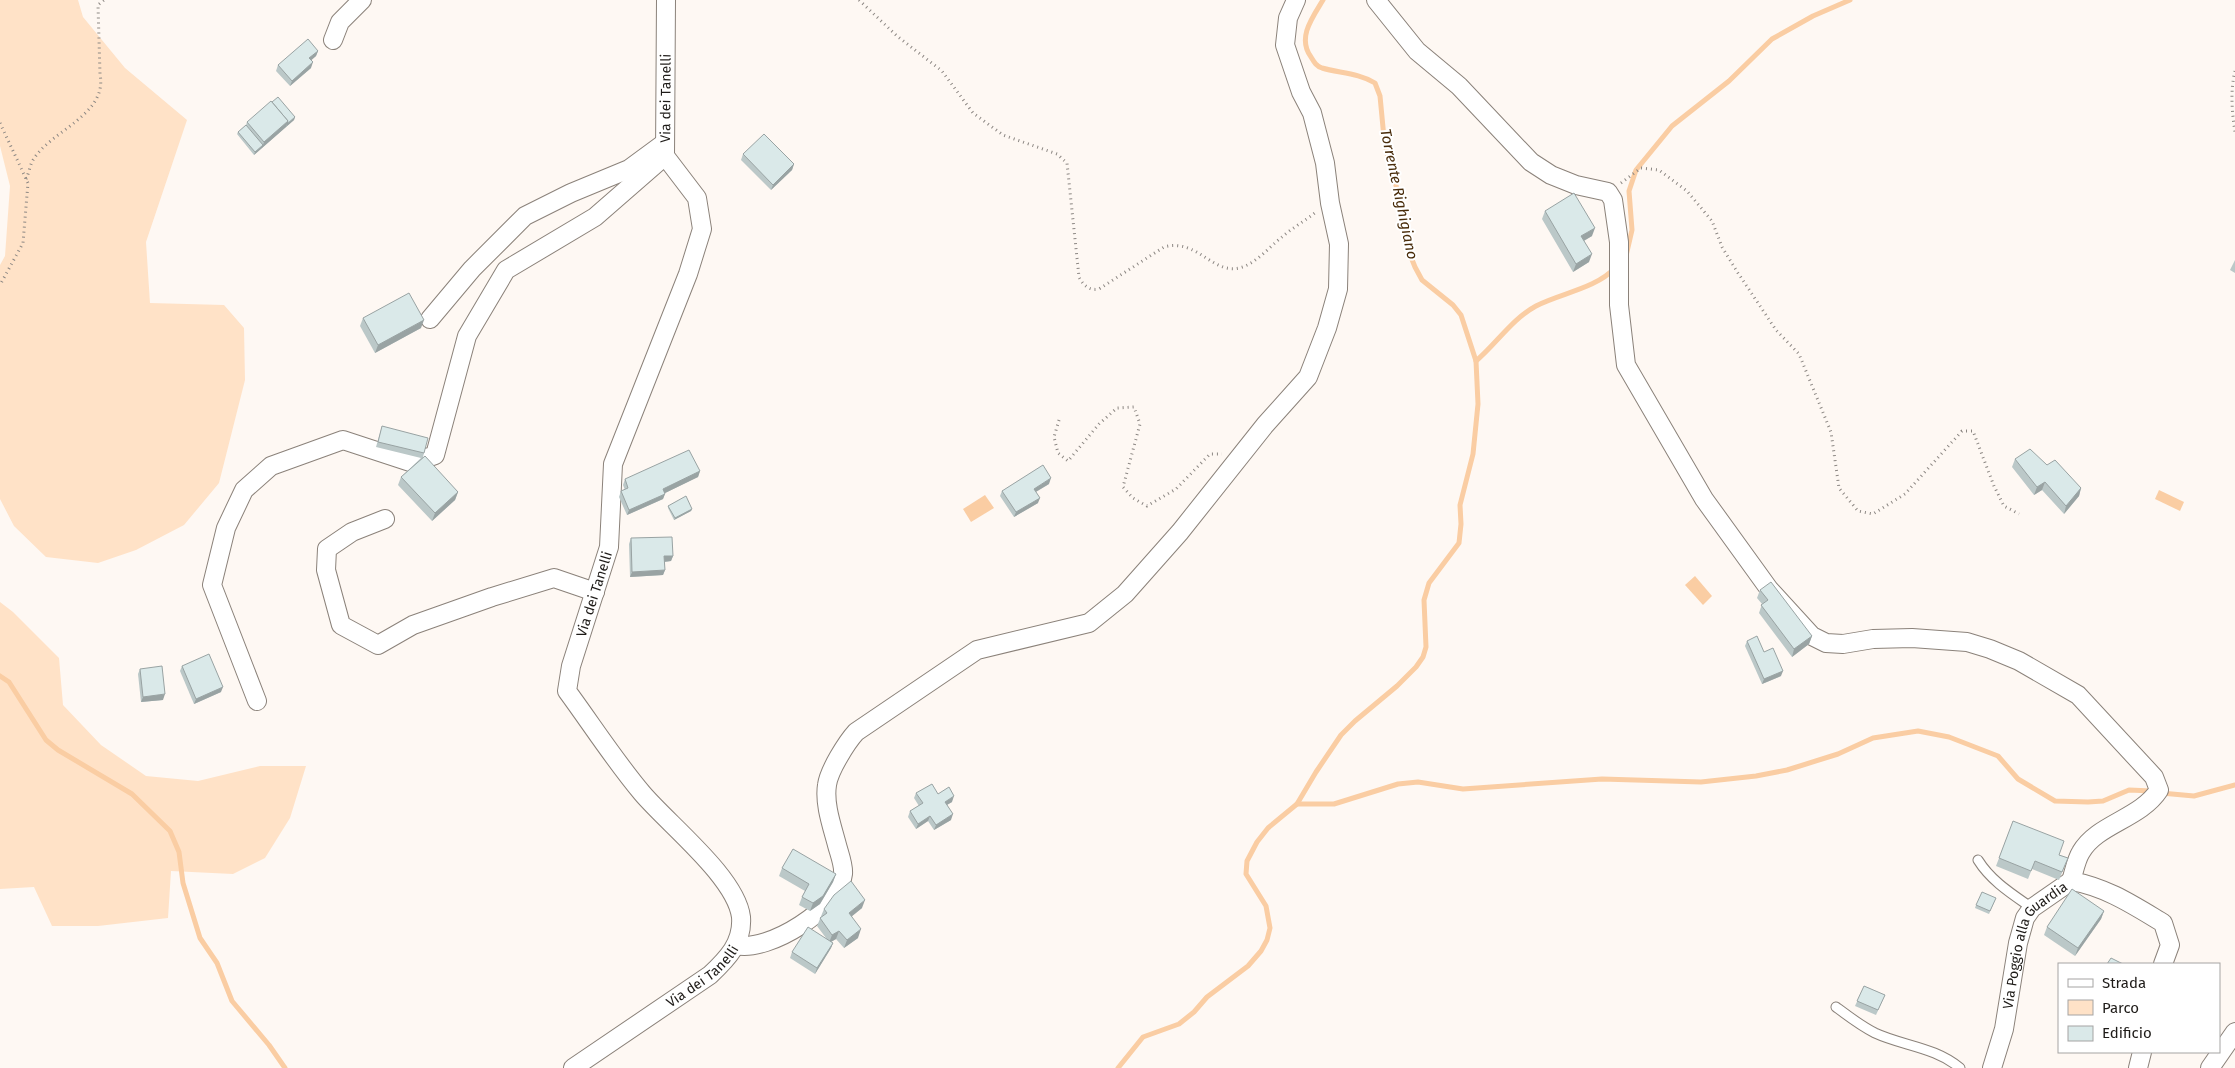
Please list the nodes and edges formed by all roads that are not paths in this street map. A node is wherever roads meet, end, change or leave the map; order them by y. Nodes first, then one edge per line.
1 (362, 0) edge
2 (666, 0) edge
3 (1296, 0) edge
4 (1376, 0) edge
5 (333, 40) dead end
6 (665, 149) junction
7 (430, 319) dead end
8 (385, 519) dead end
9 (595, 592) junction
10 (257, 701) dead end
11 (1978, 860) dead end
12 (2071, 881) junction
13 (2032, 908) junction
14 (736, 945) junction
15 (2163, 963) edge
16 (1836, 1007) dead end
17 (2235, 1032) edge
18 (2142, 1053) edge
19 (573, 1068) edge
20 (1960, 1068) edge
21 (1992, 1068) edge
22 (2138, 1068) edge
23 (2210, 1068) edge

1 - 5 street
2 - 6 street, Via dei Tanelli
3 - 14 street
4 - 12 street
6 - 7 street
6 - 9 street, Via dei Tanelli
6 - 10 street
8 - 9 street
9 - 14 street, Via dei Tanelli
11 - 13 lane
12 - 13 street, Via Poggio alla Guardia
12 - 15 street, Via Poggio alla Guardia
13 - 21 street, Via Poggio alla Guardia
14 - 19 street, Via dei Tanelli
16 - 20 lane
17 - 23 street
18 - 22 street

